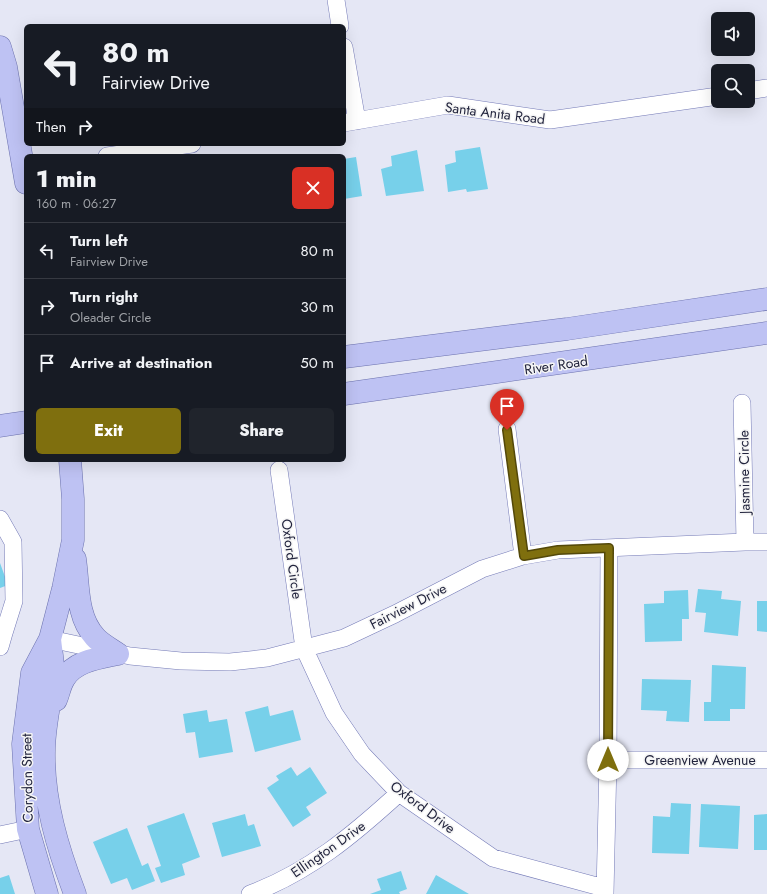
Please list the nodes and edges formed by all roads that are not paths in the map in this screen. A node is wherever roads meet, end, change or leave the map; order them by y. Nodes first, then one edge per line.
1 (336, 0) edge
2 (340, 24) edge
3 (0, 47) edge
4 (346, 72) edge
5 (767, 88) edge
6 (755, 90) edge
7 (711, 97) edge
8 (350, 122) edge
9 (178, 146) edge
10 (121, 154) edge
11 (24, 167) edge
12 (767, 299) edge
13 (767, 333) edge
14 (346, 357) edge
15 (346, 394) edge
16 (742, 403) dead end
17 (24, 422) edge
18 (0, 426) edge
19 (507, 430) dead end
20 (70, 462) edge
21 (280, 470) dead end
22 (0, 519) edge
23 (73, 540) junction
24 (745, 542) junction
25 (767, 542) edge
26 (609, 548) junction
27 (524, 556) junction
28 (1, 638) edge
29 (50, 639) junction
30 (304, 648) junction
31 (118, 654) junction
32 (44, 752) junction
33 (608, 760) junction
34 (767, 760) edge
35 (399, 793) junction
36 (28, 829) junction
37 (0, 835) edge
38 (605, 891) edge
39 (47, 894) edge
40 (75, 894) edge
41 (250, 894) edge

1 - 2 street
3 - 11 main road
4 - 8 street
5 - 6 street
7 - 8 street, Santa Anita Road
9 - 10 street
12 - 14 main road
13 - 15 main road, River Road
16 - 24 street, Jasmine Circle
17 - 18 main road
19 - 27 street
20 - 23 main road, Corydon Street
21 - 30 street, Oxford Circle
22 - 28 street
23 - 29 main road, Corydon Street
23 - 31 main road
24 - 25 street, Fairview Drive
24 - 26 street, Fairview Drive
26 - 27 street, Fairview Drive
26 - 33 street
27 - 30 street, Fairview Drive
29 - 31 street, Fairview Drive
29 - 32 main road, Corydon Street
29 - 36 main road, Corydon Street
30 - 31 street, Fairview Drive
30 - 35 street, Oxford Drive
31 - 32 main road
32 - 40 main road, Corydon Street
33 - 34 street, Greenview Avenue
33 - 38 street
35 - 38 street, Oxford Drive
35 - 41 street, Ellington Drive
36 - 37 street
36 - 39 main road, Corydon Street

